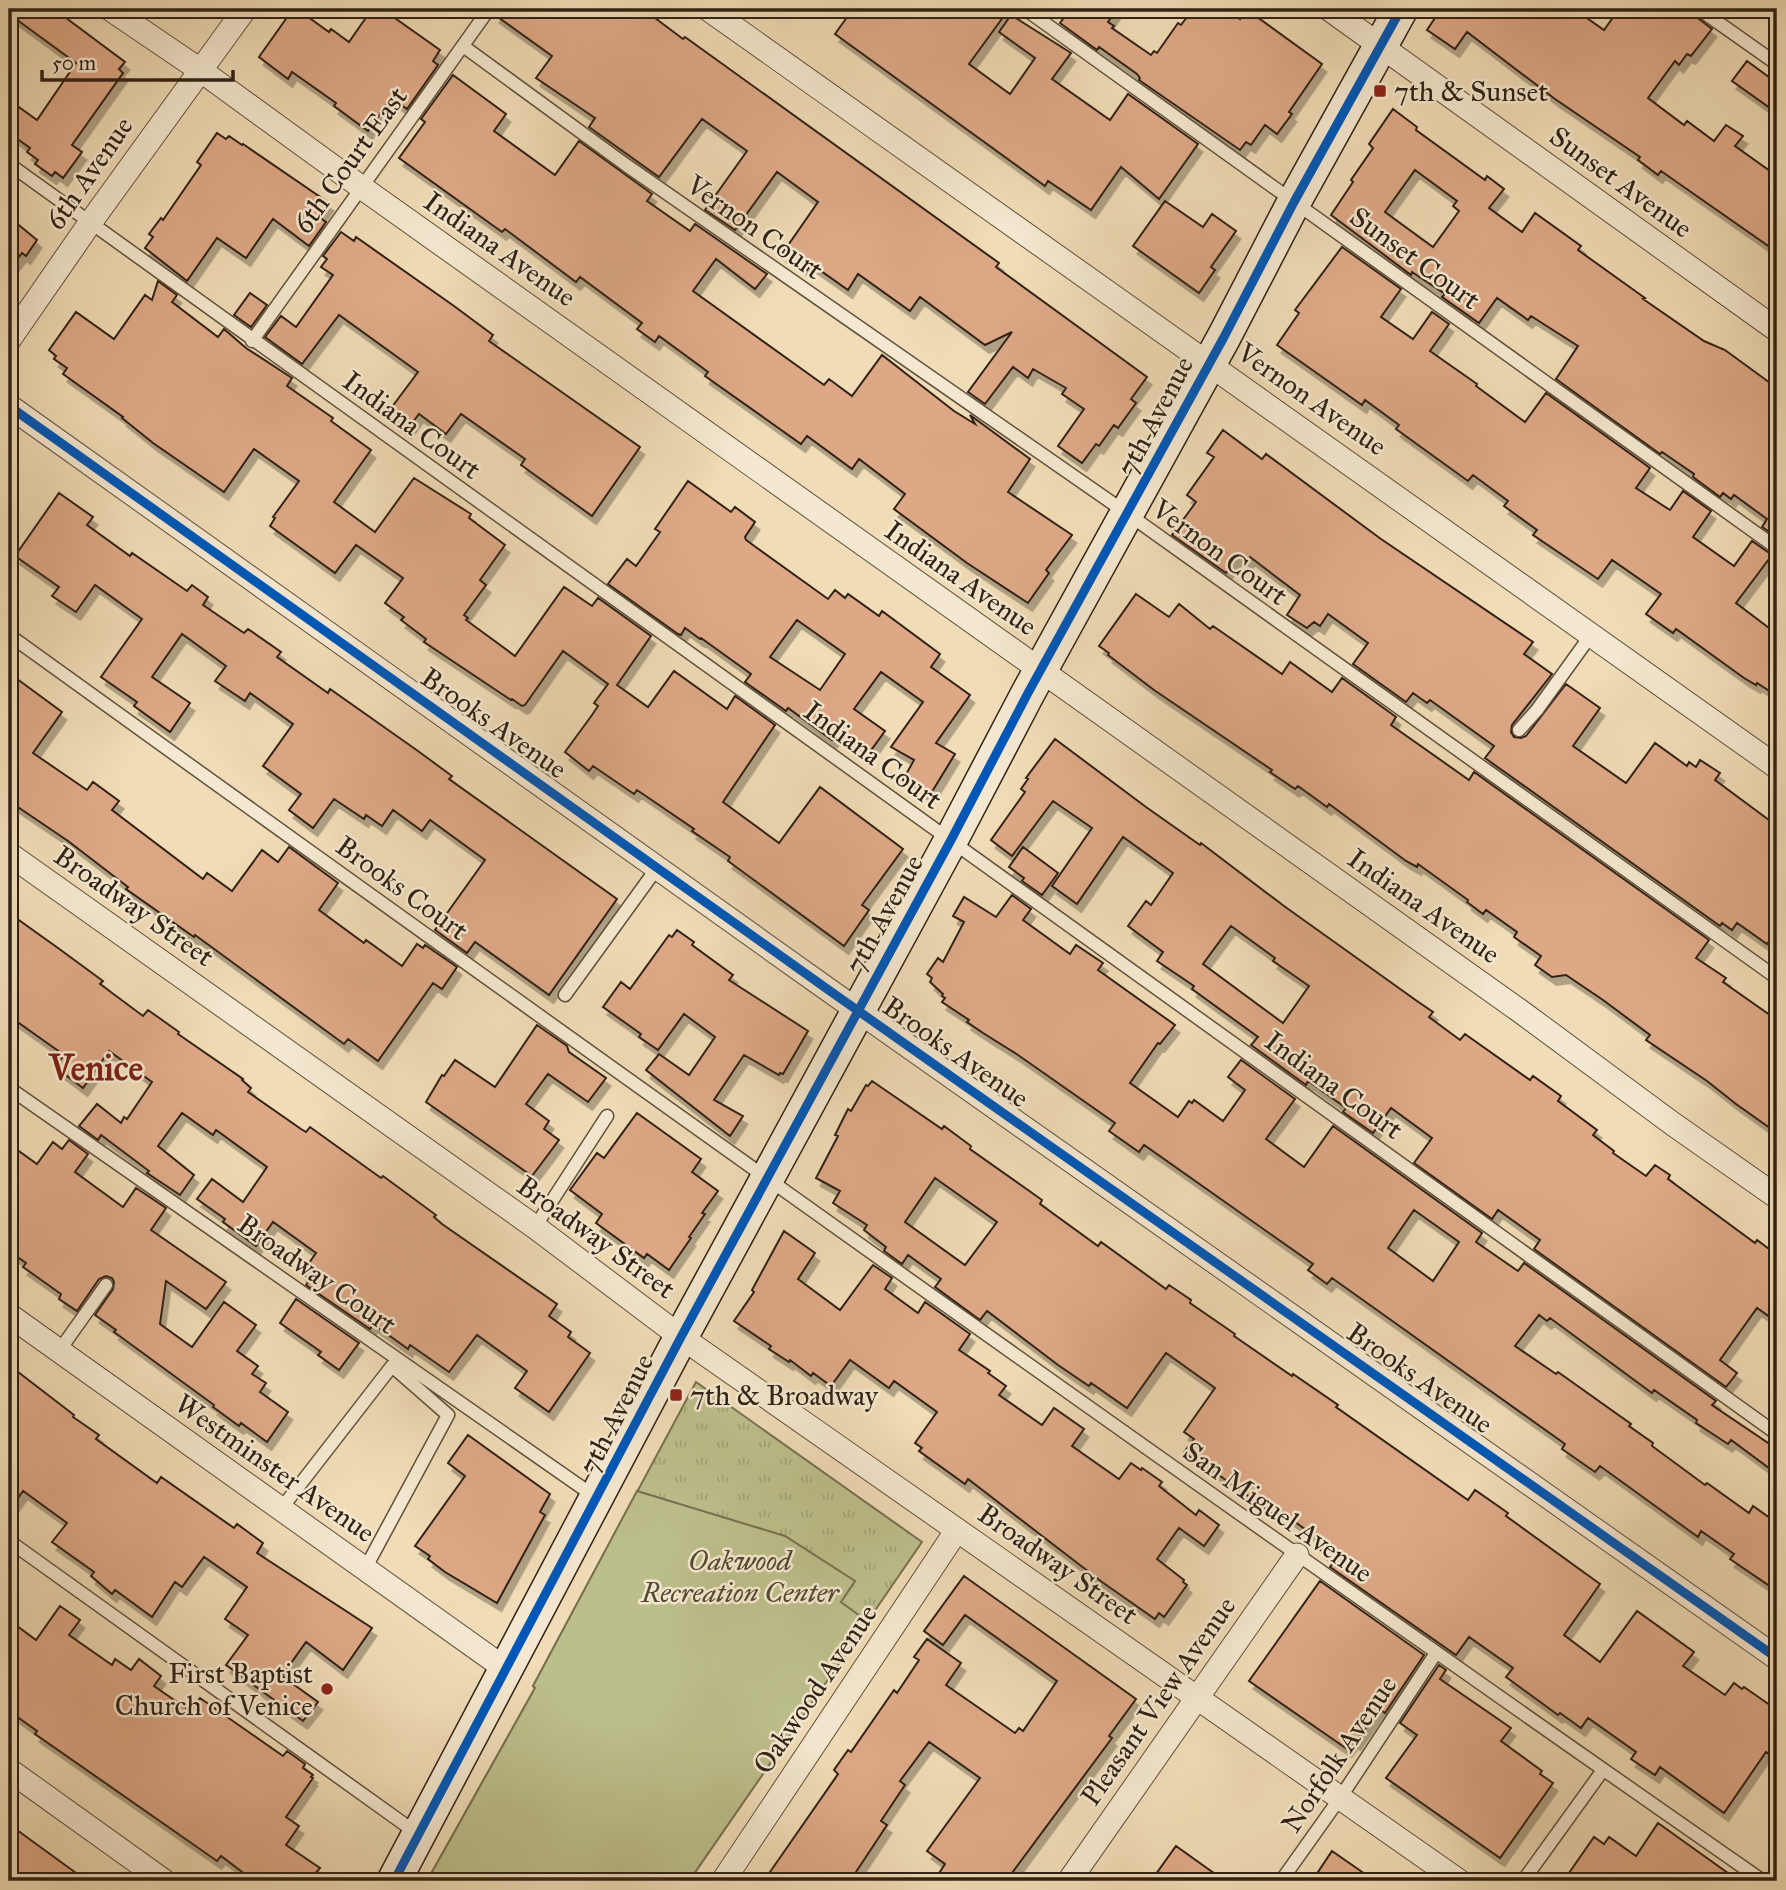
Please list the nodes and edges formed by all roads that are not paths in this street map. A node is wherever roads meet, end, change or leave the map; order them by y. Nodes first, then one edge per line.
1 (110, 9) edge
2 (245, 9) edge
3 (489, 9) edge
4 (708, 9) edge
5 (1025, 9) edge
6 (1329, 9) edge
7 (1401, 9) edge
8 (1699, 9) edge
9 (463, 46) junction
10 (1380, 46) junction
11 (1777, 64) edge
12 (200, 70) junction
13 (9, 164) edge
14 (361, 187) junction
15 (1294, 202) junction
16 (90, 223) junction
17 (1777, 330) edge
18 (9, 340) edge
19 (252, 341) junction
20 (1209, 363) junction
21 (9, 406) edge
22 (1128, 514) junction
23 (1777, 548) edge
24 (9, 635) edge
25 (1591, 635) junction
26 (1041, 671) junction
27 (1519, 730) dead end
28 (1777, 767) edge
29 (951, 840) junction
30 (9, 854) edge
31 (657, 868) junction
32 (1777, 978) edge
33 (565, 995) dead end
34 (858, 1010) junction
35 (9, 1088) edge
36 (607, 1116) dead end
37 (767, 1180) junction
38 (1777, 1198) edge
39 (535, 1227) junction
40 (106, 1285) dead end
41 (9, 1315) edge
42 (681, 1337) junction
43 (59, 1351) junction
44 (1777, 1434) edge
45 (597, 1499) junction
46 (281, 1509) junction
47 (957, 1530) junction
48 (9, 1541) edge
49 (1297, 1555) junction
50 (365, 1569) junction
51 (1436, 1653) junction
52 (1777, 1658) edge
53 (507, 1670) junction
54 (1197, 1697) junction
55 (9, 1770) edge
56 (1604, 1770) junction
57 (1340, 1798) junction
58 (419, 1835) junction
59 (164, 1881) edge
60 (394, 1881) edge
61 (723, 1881) edge
62 (1069, 1881) edge
63 (1281, 1881) edge
64 (1459, 1881) edge
65 (1523, 1881) edge
66 (1763, 1881) edge

1 - 12 street, Indiana Avenue
2 - 12 street, 6th Avenue
3 - 9 lane, 6th Court East
4 - 20 street, Vernon Avenue
5 - 15 lane, Sunset Court
6 - 10 street, Sunset Avenue
7 - 10 street, 7th Avenue
8 - 11 lane
9 - 14 lane, 6th Court East
9 - 22 lane, Vernon Court
10 - 15 street, 7th Avenue
10 - 17 street, Sunset Avenue
12 - 14 street, Indiana Avenue
12 - 16 street, 6th Avenue
13 - 16 lane, Indiana Court
14 - 19 lane, 6th Court East
14 - 26 street, Indiana Avenue
15 - 20 street, 7th Avenue
15 - 23 lane, Sunset Court
16 - 18 street, 6th Avenue
16 - 19 lane, Indiana Court
19 - 29 lane, Indiana Court
20 - 22 street, 7th Avenue
20 - 25 street, Vernon Avenue
21 - 31 street, Brooks Avenue
22 - 26 street, 7th Avenue
22 - 32 lane, Vernon Court
24 - 37 lane, Brooks Court
25 - 27 lane
25 - 28 street, Vernon Avenue
26 - 29 street, 7th Avenue
26 - 38 street, Indiana Avenue
29 - 34 street, 7th Avenue
29 - 44 lane, Indiana Court
30 - 39 street, Broadway Street
31 - 33 lane
31 - 34 street, Brooks Avenue
34 - 37 street, 7th Avenue
34 - 52 street, Brooks Avenue
35 - 45 lane, Broadway Court
36 - 39 lane
37 - 42 street, 7th Avenue
37 - 49 lane, San Miguel Avenue
39 - 42 street, Broadway Street
40 - 43 lane
41 - 43 street, Westminster Avenue
42 - 45 street, 7th Avenue
42 - 47 street, Broadway Street
43 - 46 street, Westminster Avenue
45 - 53 street, 7th Avenue
46 - 50 street, Westminster Avenue
46 - 50 lane
47 - 54 street, Broadway Street
47 - 61 street, Oakwood Avenue
48 - 58 lane
49 - 51 lane, San Miguel Avenue
49 - 54 street, Pleasant View Avenue
50 - 53 street, Westminster Avenue
51 - 56 lane, San Miguel Avenue
51 - 57 lane, Norfolk Avenue
53 - 58 street, 7th Avenue
54 - 57 street, Broadway Street
54 - 62 street, Pleasant View Avenue
55 - 59 street
56 - 65 lane
56 - 66 lane, San Miguel Avenue
57 - 63 lane, Norfolk Avenue
57 - 64 street, Broadway Street
58 - 60 street, 7th Avenue

